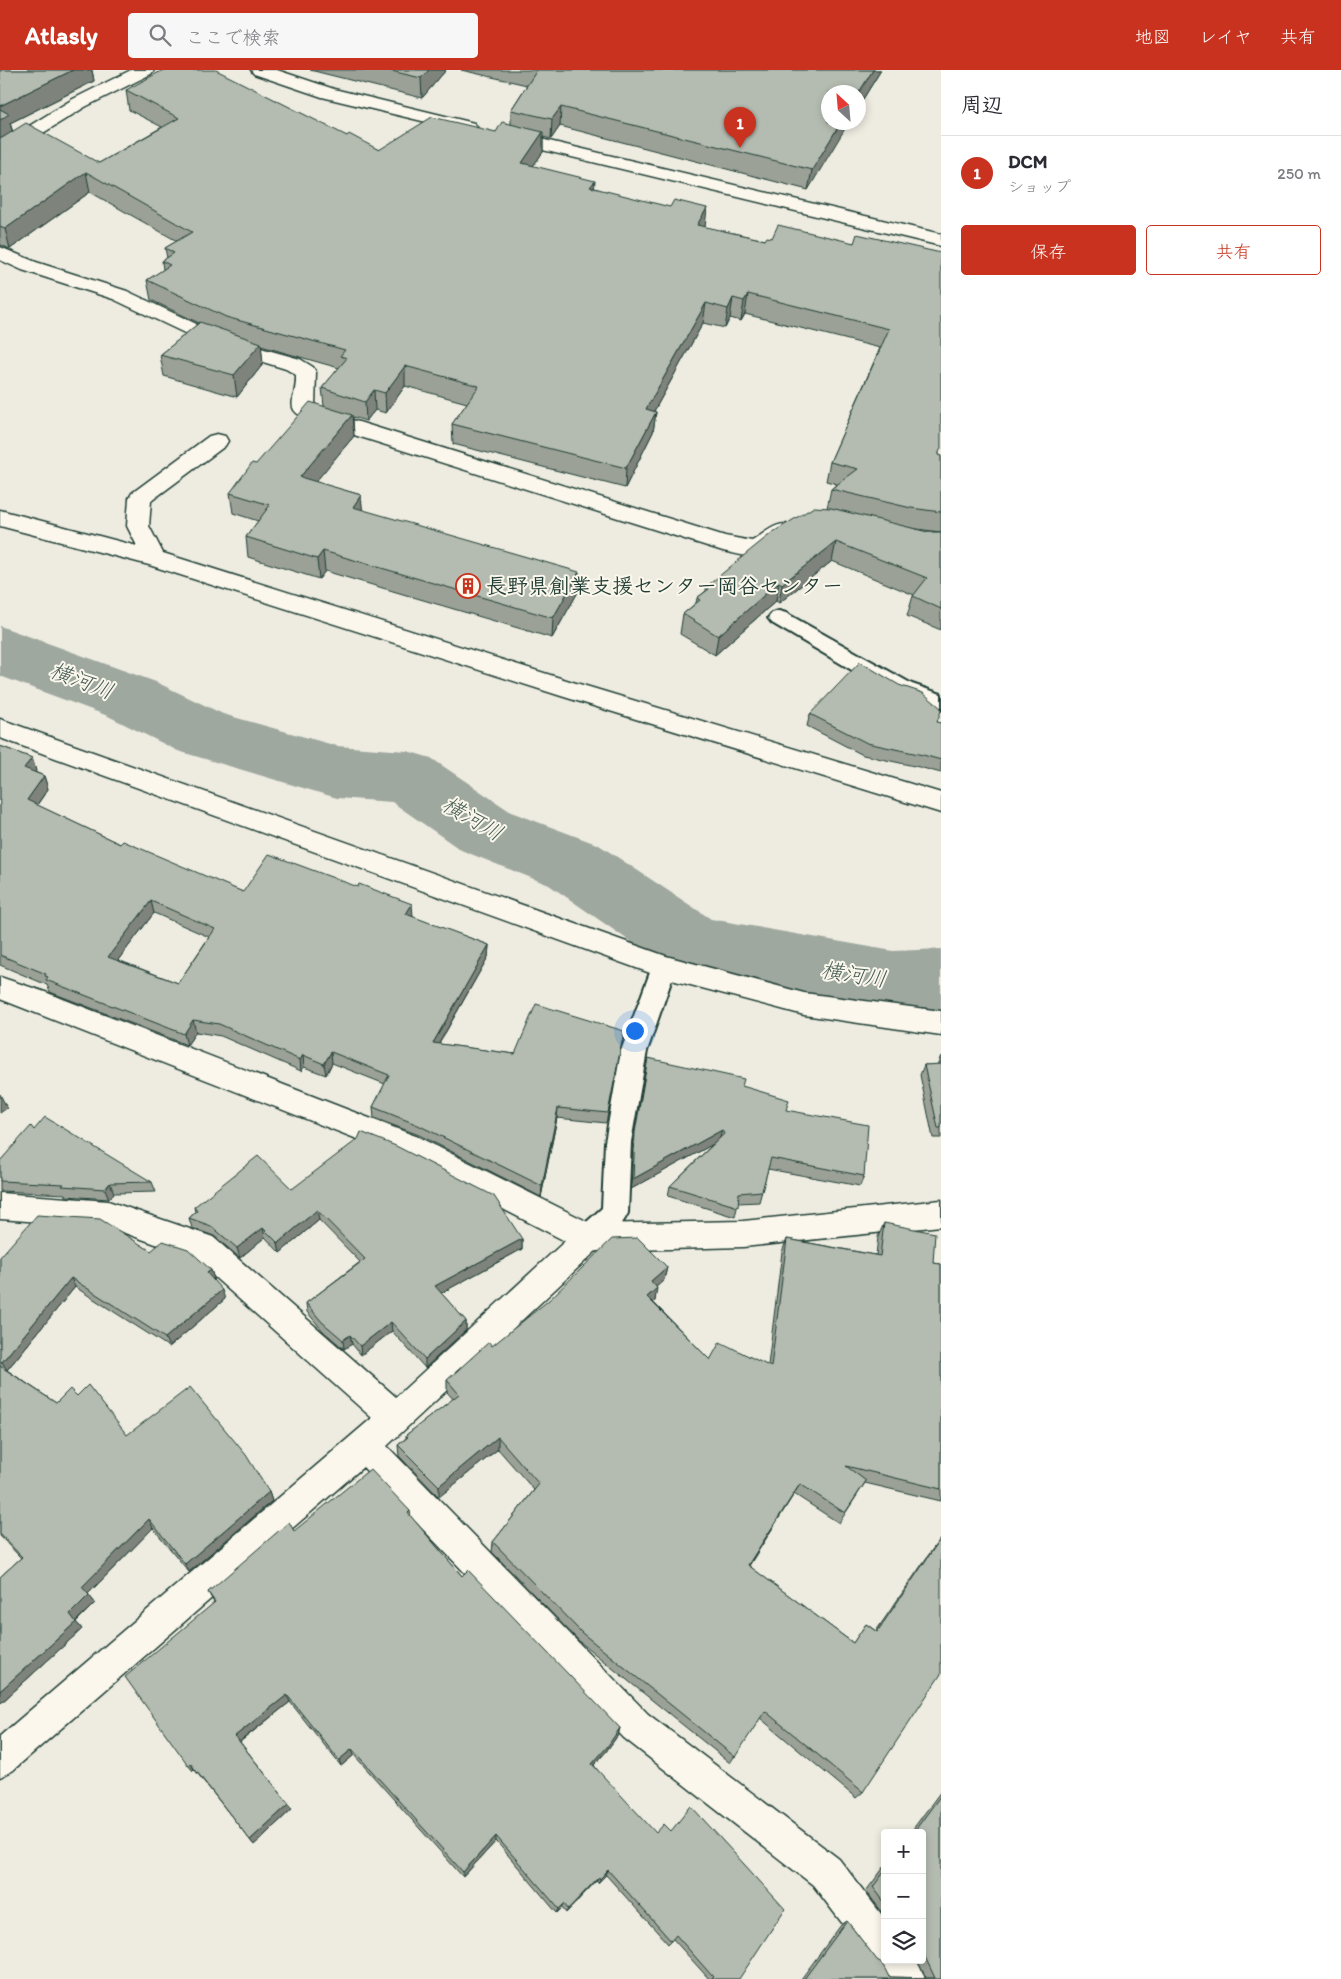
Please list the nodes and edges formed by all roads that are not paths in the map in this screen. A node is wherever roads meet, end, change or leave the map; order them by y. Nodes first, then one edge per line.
1 (145, 70) edge
2 (260, 70) edge
3 (0, 152) edge
4 (941, 240) edge
5 (0, 253) edge
6 (217, 441) dead end
7 (0, 518) edge
8 (799, 520) edge
9 (154, 558) junction
10 (779, 618) dead end
11 (941, 702) edge
12 (0, 728) edge
13 (941, 803) edge
14 (664, 967) junction
15 (0, 988) edge
16 (941, 1023) edge
17 (0, 1206) edge
18 (941, 1213) edge
19 (589, 1238) junction
20 (396, 1418) junction
21 (365, 1446) junction
22 (0, 1759) edge
23 (881, 1944) edge
24 (896, 1964) edge
25 (907, 1979) edge

1 - 3 street
2 - 4 street
5 - 8 street
6 - 9 street
7 - 9 street
9 - 13 street
10 - 11 lane
12 - 14 street
14 - 16 street
14 - 19 lane
15 - 19 street
17 - 20 street
18 - 19 street
19 - 20 street
20 - 21 street
21 - 22 street
21 - 23 street
24 - 25 street

